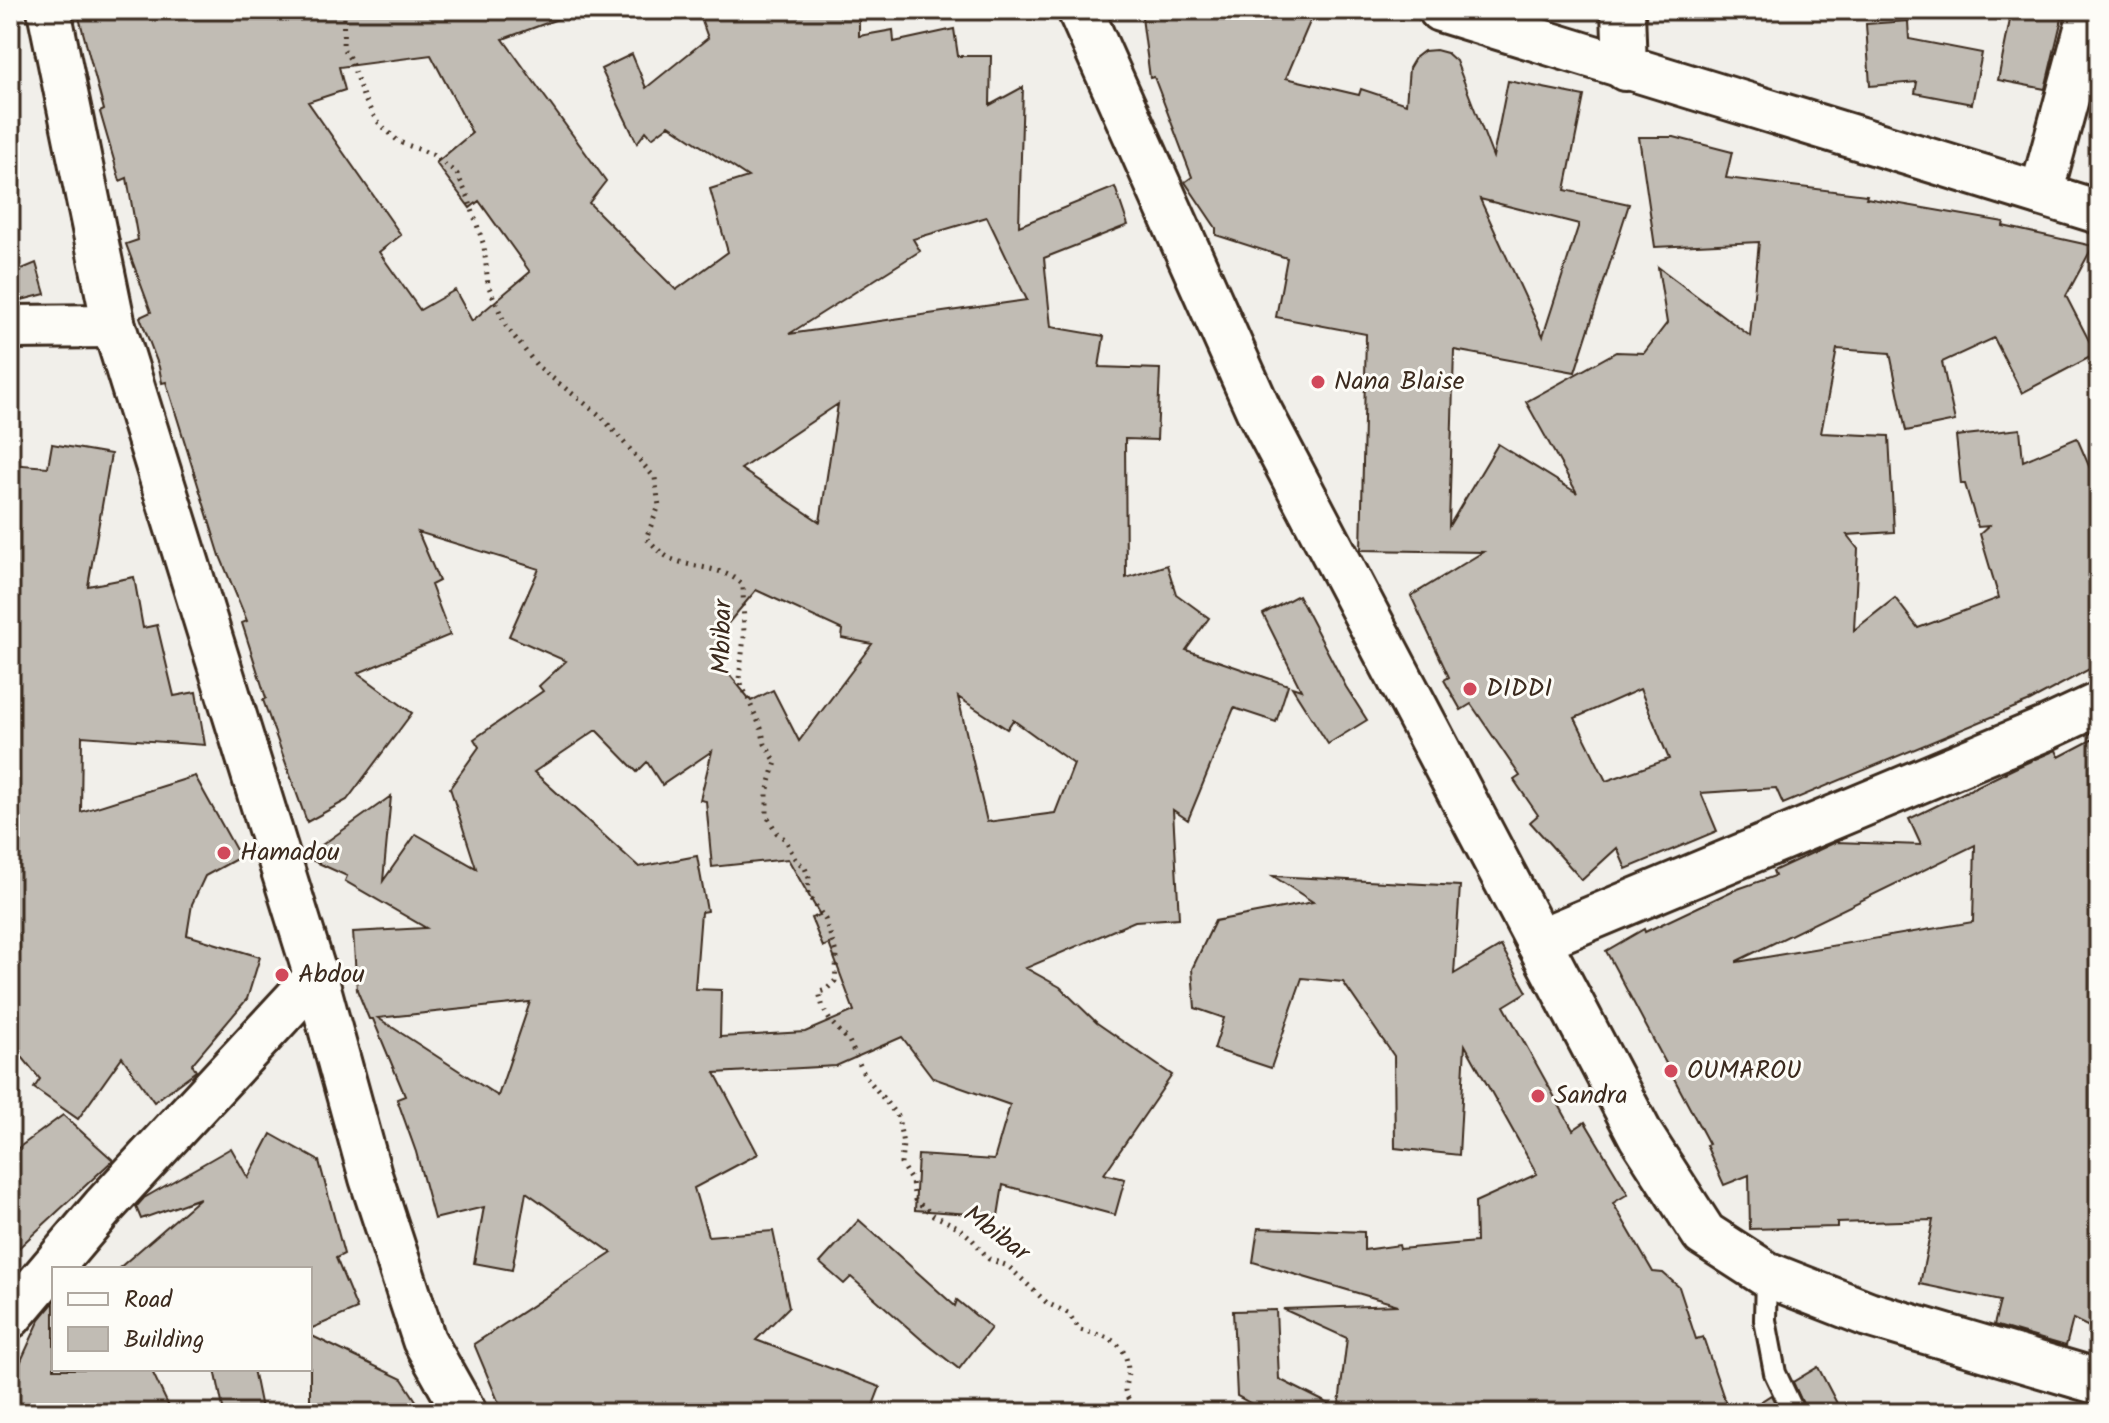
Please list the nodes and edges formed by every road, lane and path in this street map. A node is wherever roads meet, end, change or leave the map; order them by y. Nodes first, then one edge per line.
1 (49, 10) edge
2 (344, 10) edge
3 (1080, 10) edge
4 (1440, 10) edge
5 (1623, 10) edge
6 (2091, 10) edge
7 (1625, 69) junction
8 (2041, 194) junction
9 (2099, 212) edge
10 (114, 326) junction
11 (10, 327) edge
12 (2099, 704) edge
13 (1537, 941) junction
14 (316, 977) junction
15 (52, 1267) edge
16 (52, 1267) edge
17 (1766, 1274) junction
18 (10, 1317) edge
19 (2099, 1382) edge
20 (465, 1413) edge
21 (1136, 1413) edge
22 (1794, 1413) edge

1 - 10 street
2 - 21 path, Mbibar
3 - 13 street
4 - 7 street
5 - 7 street
6 - 8 street
7 - 8 street
8 - 9 street
10 - 11 street
10 - 14 street
12 - 13 street
13 - 17 street
14 - 16 street
14 - 20 street
15 - 18 street
17 - 19 street
17 - 22 lane

